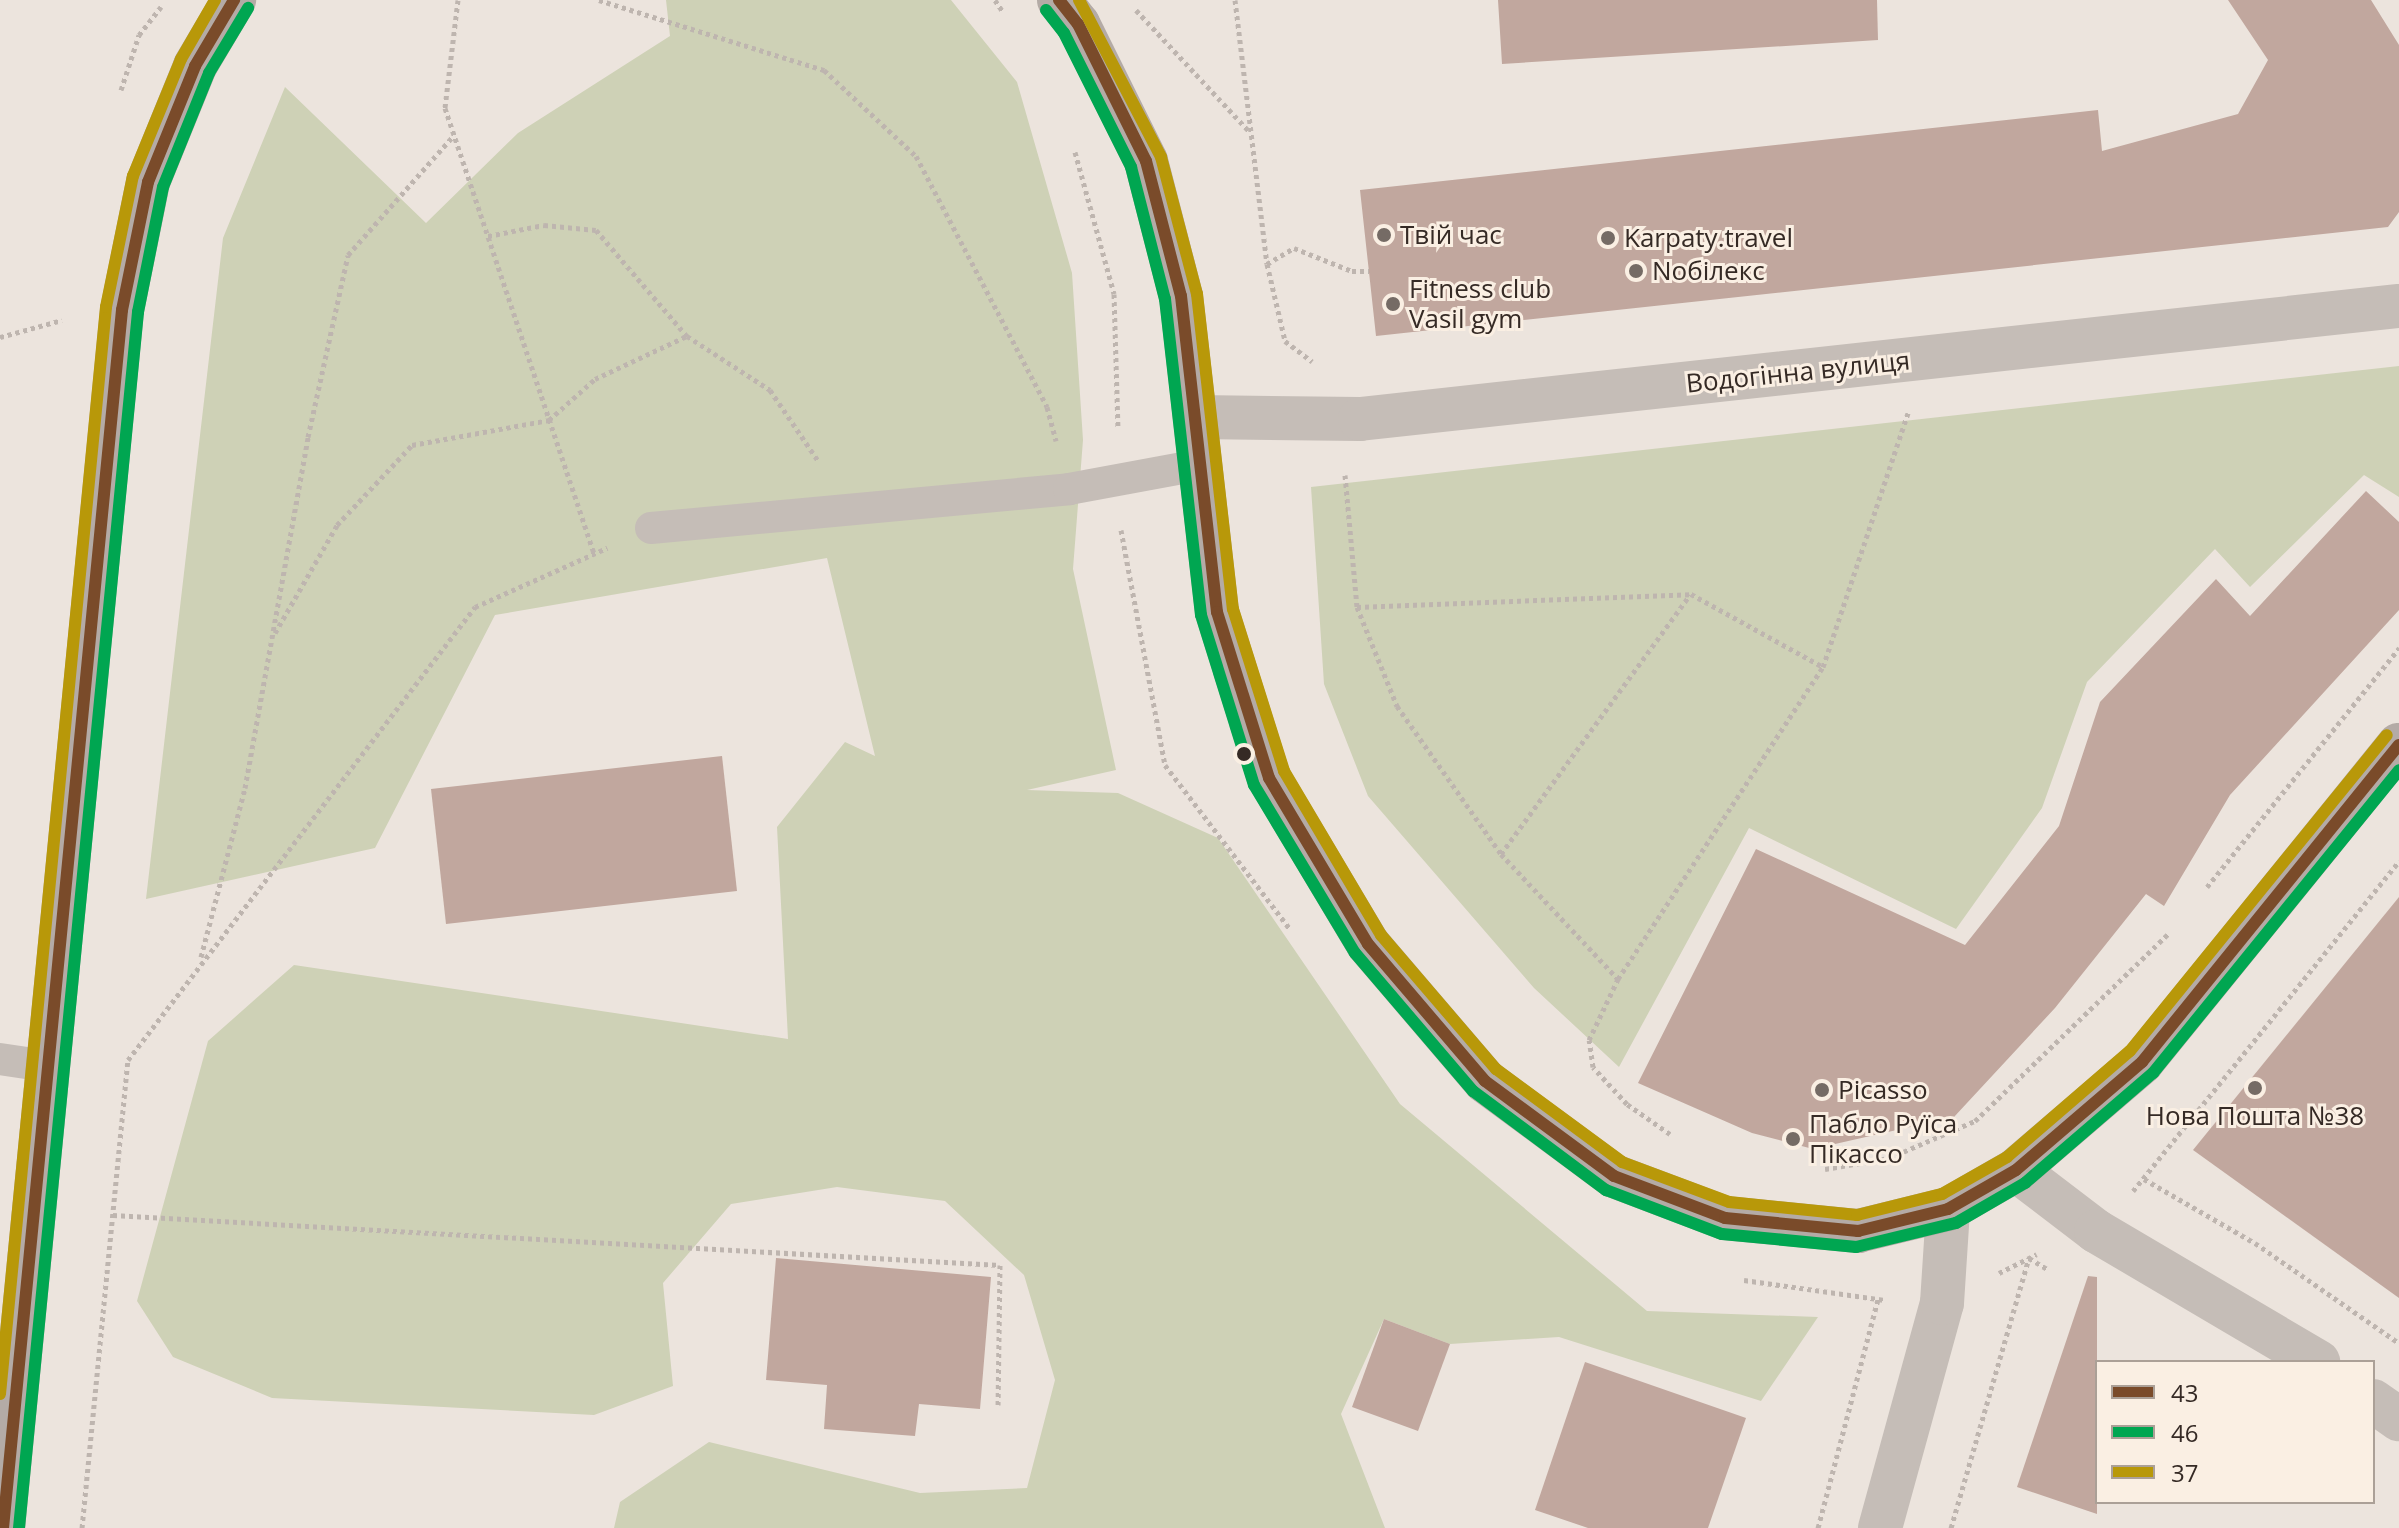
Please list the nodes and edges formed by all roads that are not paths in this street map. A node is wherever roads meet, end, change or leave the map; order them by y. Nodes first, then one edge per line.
1 (234, 0) edge
2 (1059, 0) edge
3 (2399, 306) edge
4 (1196, 417) junction
5 (1199, 465) junction
6 (651, 528) road end
7 (2399, 745) edge
8 (0, 1059) edge
9 (47, 1066) junction
10 (2016, 1170) junction
11 (1948, 1209) junction
12 (2315, 1360) edge
13 (2375, 1402) edge
14 (2399, 1419) edge
15 (3, 1528) edge
16 (1880, 1528) edge

1 - 9 main road
2 - 4 main road
3 - 4 street, Водогінна вулиця
4 - 5 main road
5 - 6 lane
5 - 11 main road
7 - 10 main road
8 - 9 lane
9 - 15 main road
10 - 11 main road
10 - 12 street
11 - 16 street
13 - 14 street

